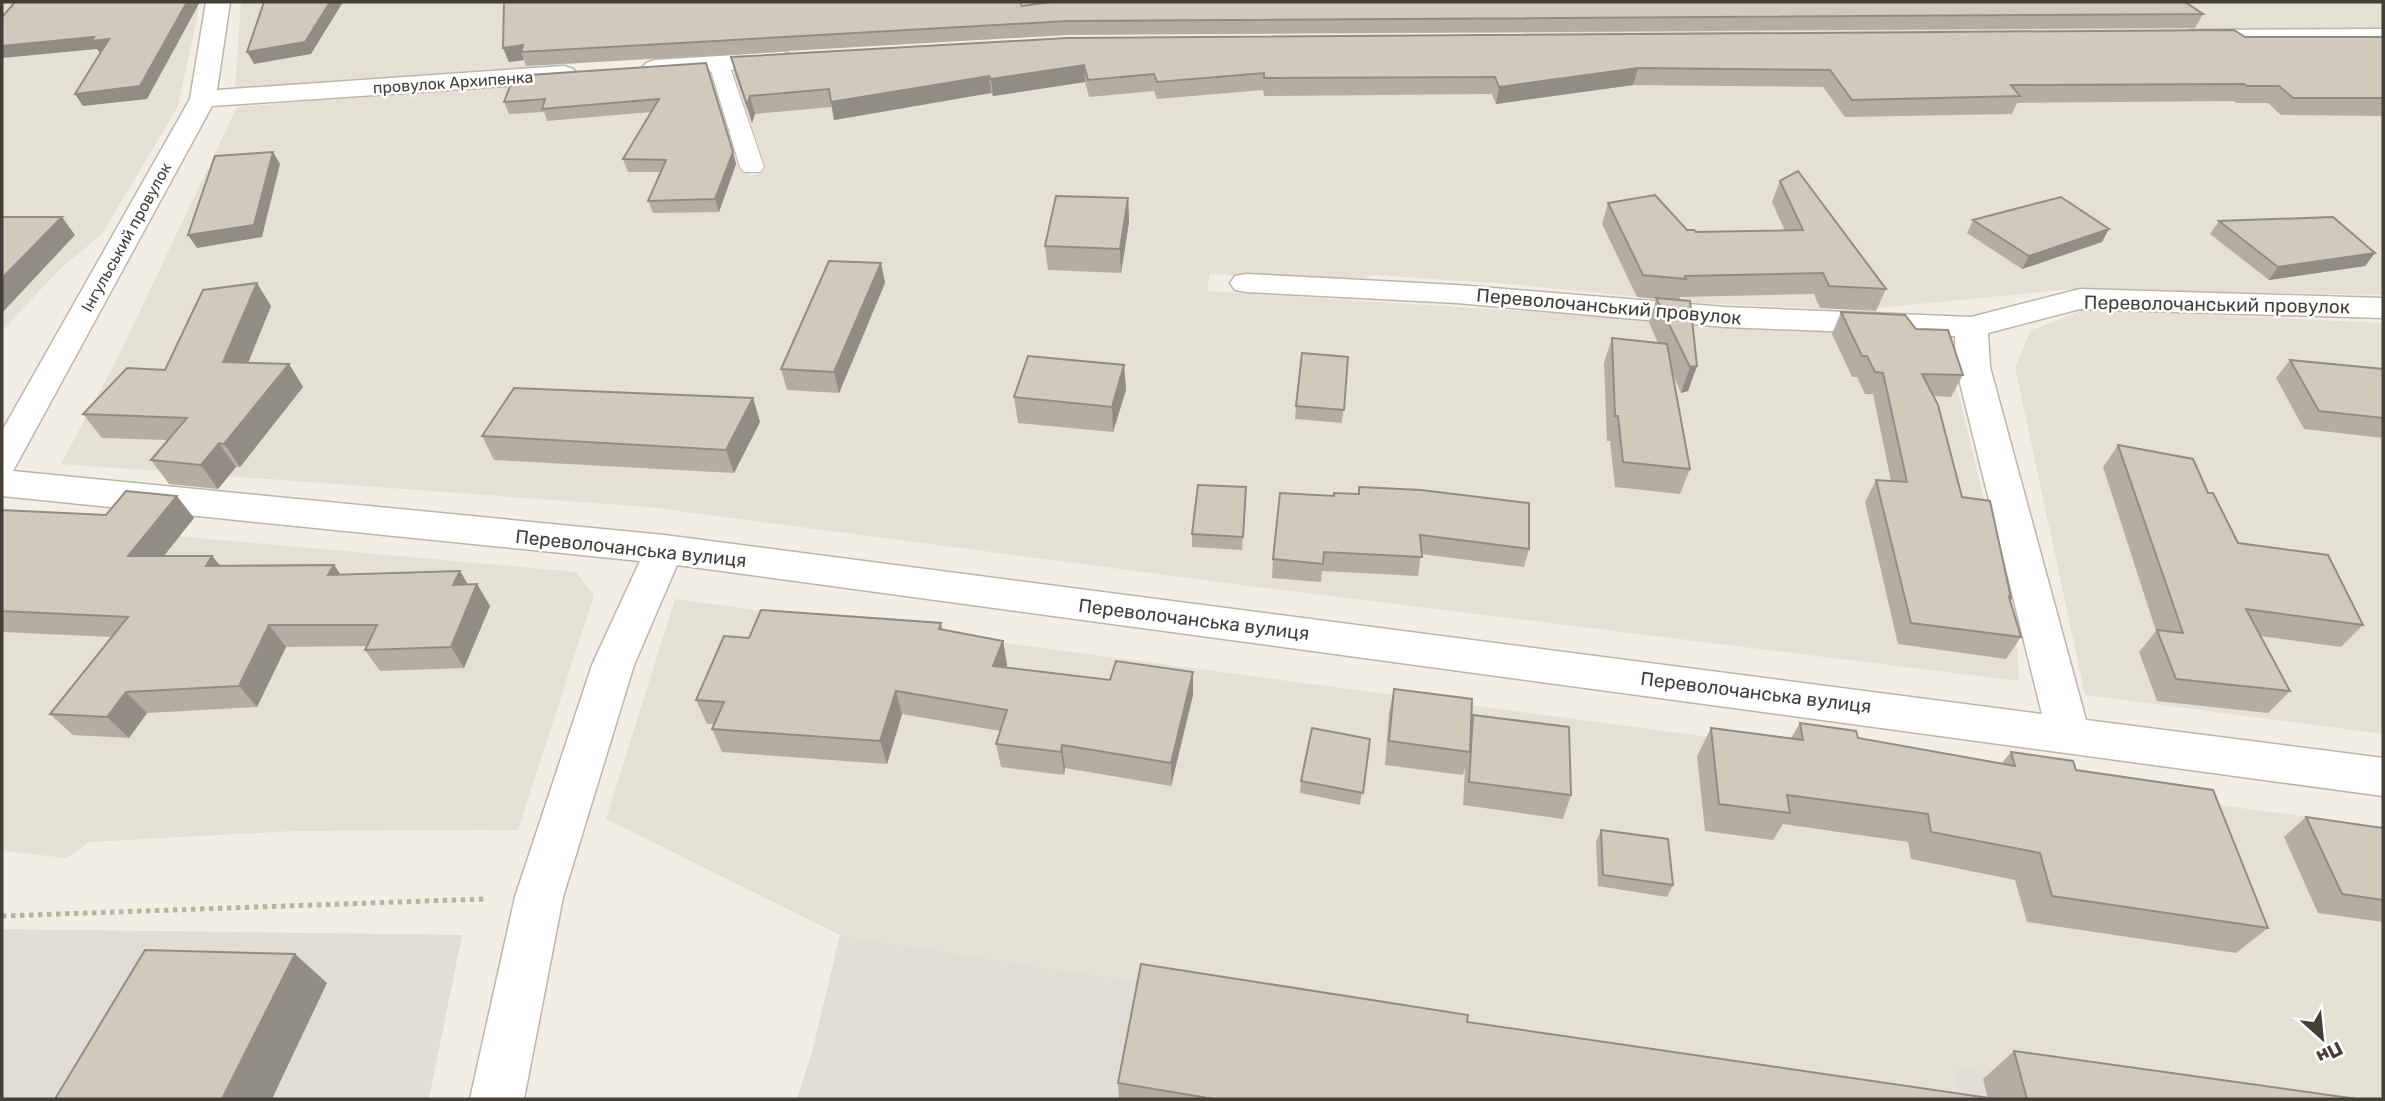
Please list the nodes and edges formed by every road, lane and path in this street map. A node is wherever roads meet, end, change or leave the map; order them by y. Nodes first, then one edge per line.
1 (218, 2) edge
2 (2383, 36) edge
3 (2174, 37) edge
4 (803, 59) edge
5 (719, 64) junction
6 (635, 70) edge
7 (594, 72) edge
8 (203, 99) junction
9 (752, 167) dead end
10 (1246, 283) dead end
11 (2383, 308) edge
12 (1971, 327) junction
13 (2, 462) edge
14 (2, 483) edge
15 (664, 549) junction
16 (2068, 733) junction
17 (2383, 777) edge
18 (539, 897) junction
19 (2, 916) edge
20 (497, 1099) edge

1 - 8 street, Інгульський провулок
2 - 3 street
4 - 5 street
5 - 6 street
5 - 9 lane
7 - 8 street, провулок Архипенка
8 - 13 street, Інгульський провулок
10 - 12 street, Переволочанський провулок
11 - 12 street, Переволочанський провулок
12 - 16 street
14 - 15 street, Переволочанська вулиця
15 - 16 street, Переволочанська вулиця
15 - 18 street
16 - 17 street, Переволочанська вулиця
18 - 19 path
18 - 20 street

